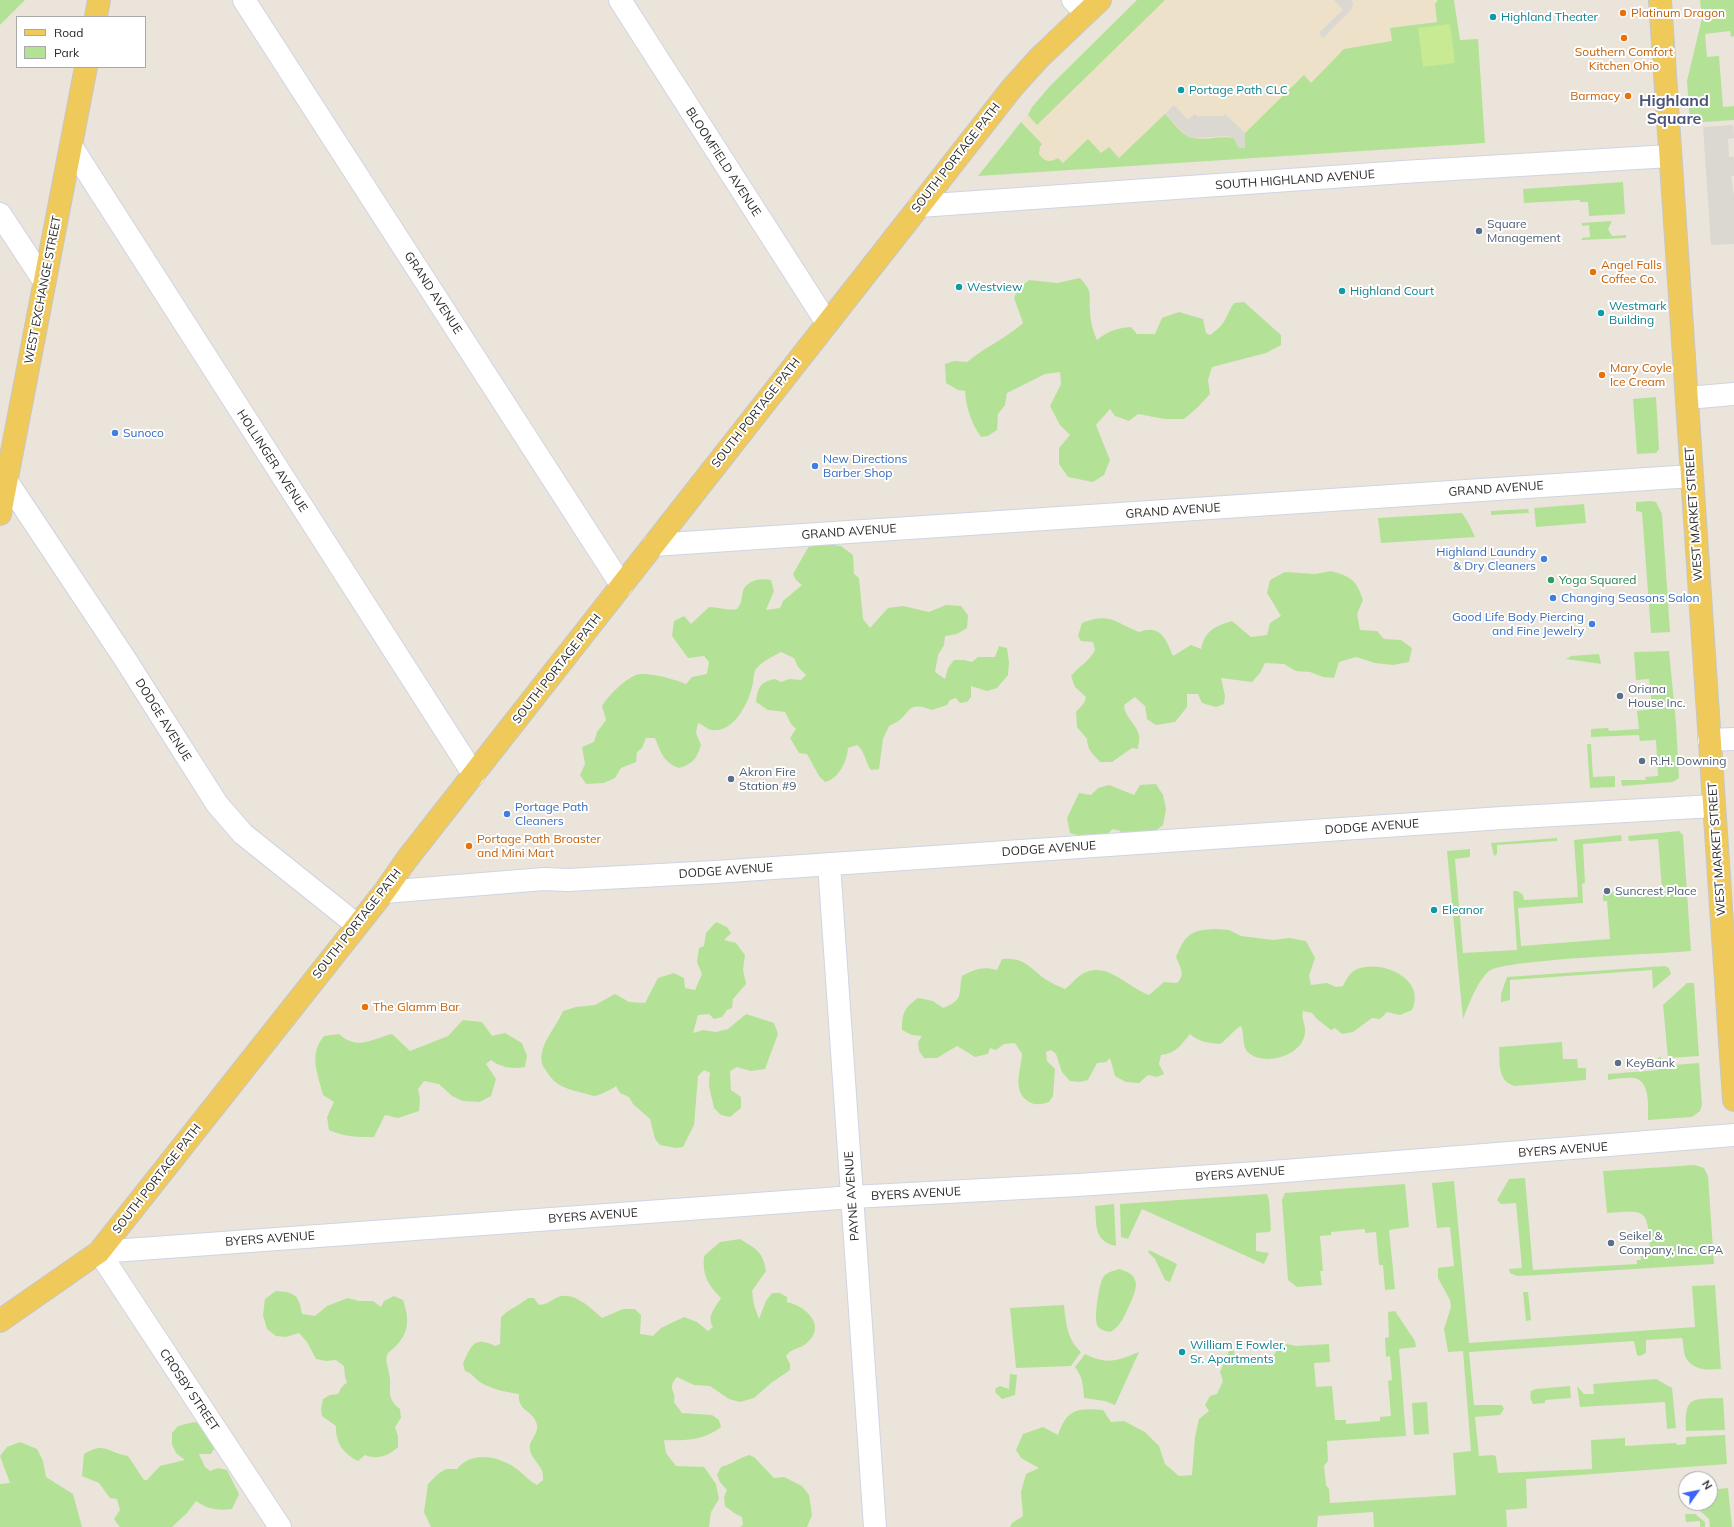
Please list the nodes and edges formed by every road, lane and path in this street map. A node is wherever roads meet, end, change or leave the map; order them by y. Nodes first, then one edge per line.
1 (99, 0) edge
2 (244, 0) edge
3 (620, 0) edge
4 (1660, 0) edge
5 (1086, 4) edge
6 (96, 16) edge
7 (86, 68) edge
8 (71, 146) junction
9 (1670, 156) junction
10 (919, 206) junction
11 (0, 214) edge
12 (44, 281) junction
13 (827, 323) junction
14 (1734, 394) edge
15 (1687, 398) junction
16 (1692, 476) junction
17 (6, 480) junction
18 (0, 514) edge
19 (653, 545) junction
20 (622, 586) junction
21 (1734, 739) edge
22 (1710, 740) junction
23 (474, 775) junction
24 (1714, 806) junction
25 (829, 864) junction
26 (384, 892) junction
27 (357, 925) junction
28 (1732, 1051) edge
29 (1734, 1100) edge
30 (1734, 1135) edge
31 (853, 1197) junction
32 (99, 1252) junction
33 (0, 1321) edge
34 (280, 1527) edge
35 (875, 1527) edge

1 - 6 main road
2 - 20 street, GRAND AVENUE
3 - 13 street, BLOOMFIELD AVENUE
4 - 9 main road, WEST MARKET STREET
5 - 10 main road, SOUTH PORTAGE PATH
7 - 8 main road, WEST EXCHANGE STREET
8 - 12 main road, WEST EXCHANGE STREET
8 - 23 street, HOLLINGER AVENUE
9 - 10 street, SOUTH HIGHLAND AVENUE
9 - 15 main road, WEST MARKET STREET
10 - 13 main road, SOUTH PORTAGE PATH
11 - 12 street
12 - 17 main road, WEST EXCHANGE STREET
13 - 19 main road, SOUTH PORTAGE PATH
14 - 15 street
15 - 16 main road, WEST MARKET STREET
16 - 19 street, GRAND AVENUE
16 - 22 main road, WEST MARKET STREET
17 - 18 main road, WEST EXCHANGE STREET
17 - 27 street, DODGE AVENUE
19 - 20 main road, SOUTH PORTAGE PATH
20 - 23 main road, SOUTH PORTAGE PATH
21 - 22 street
22 - 24 main road, WEST MARKET STREET
23 - 26 main road, SOUTH PORTAGE PATH
24 - 25 street, DODGE AVENUE
24 - 28 main road, WEST MARKET STREET
25 - 26 street, DODGE AVENUE
25 - 31 street, PAYNE AVENUE
26 - 27 main road, SOUTH PORTAGE PATH
27 - 32 main road, SOUTH PORTAGE PATH
28 - 29 main road, WEST MARKET STREET
30 - 31 street, BYERS AVENUE
31 - 32 street, BYERS AVENUE
31 - 35 street, PAYNE AVENUE
32 - 33 main road, SOUTH PORTAGE PATH
32 - 34 street, CROSBY STREET

